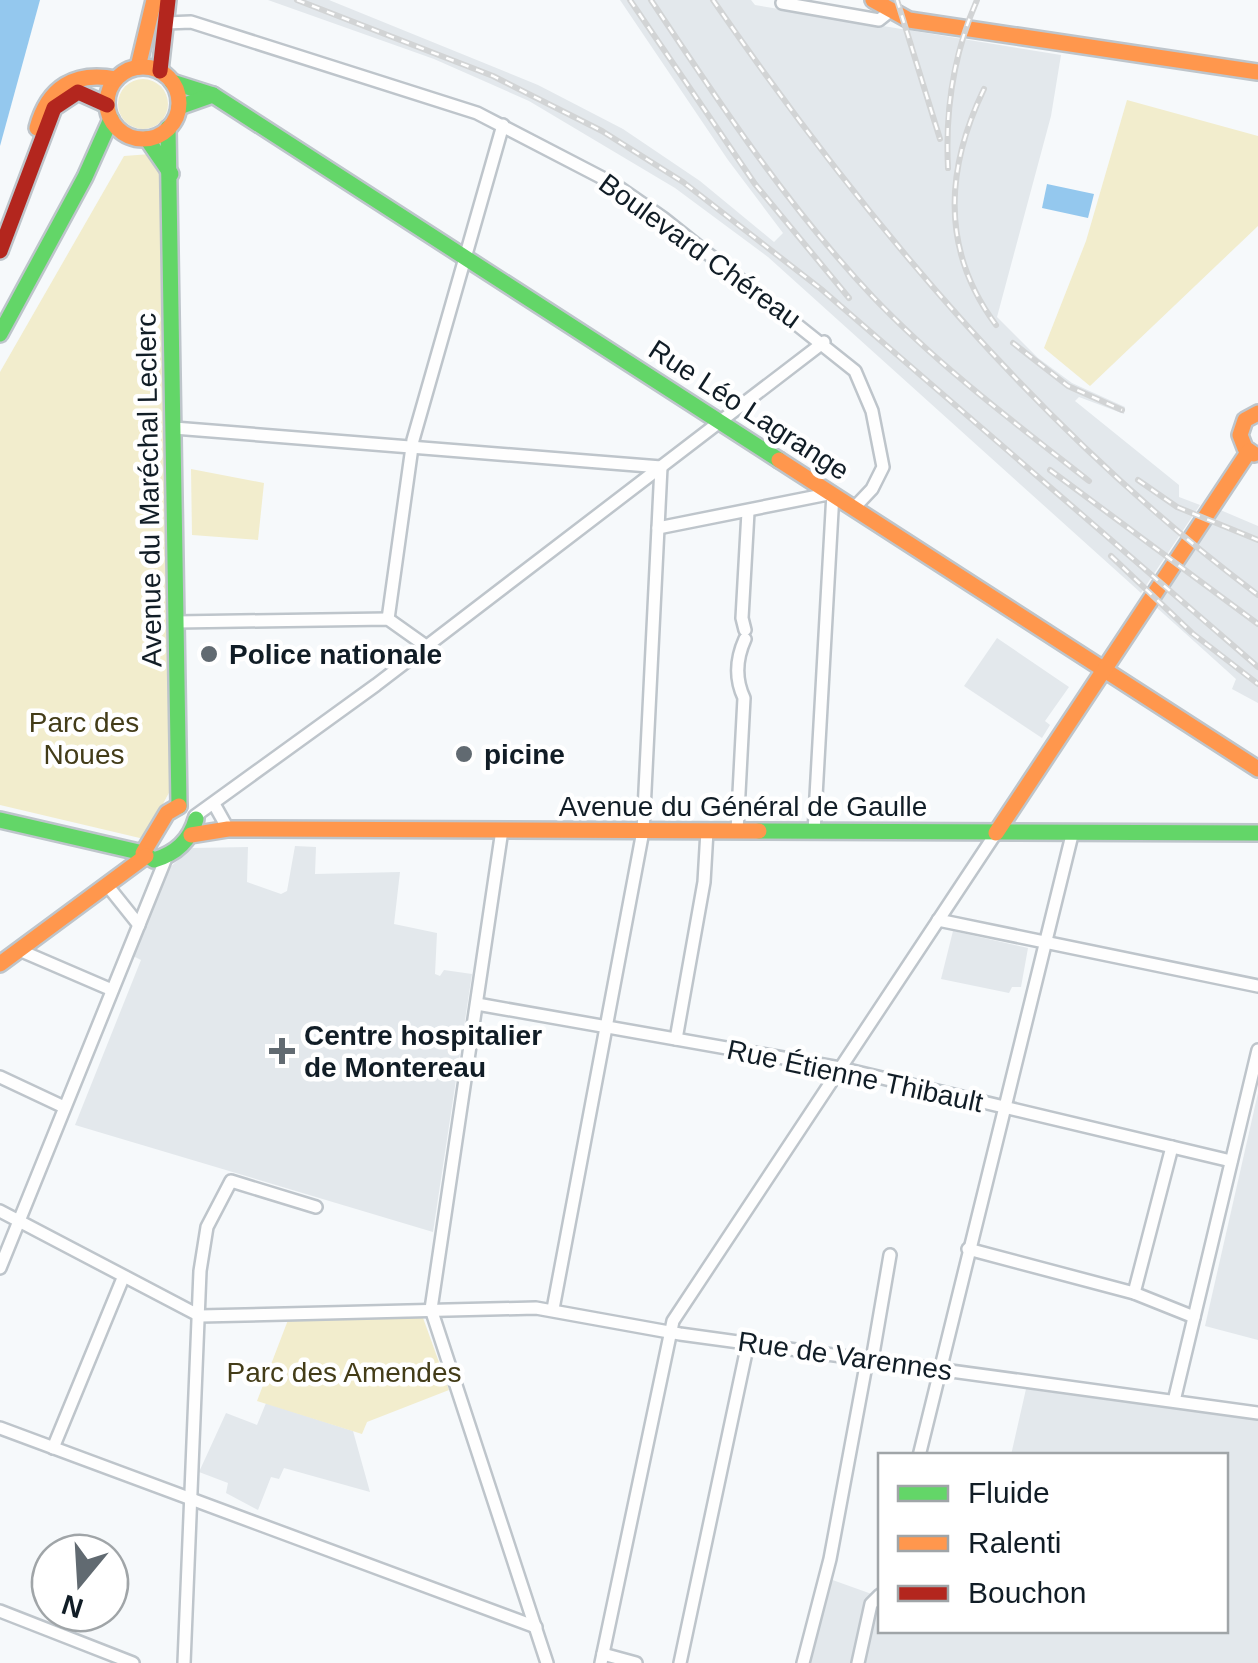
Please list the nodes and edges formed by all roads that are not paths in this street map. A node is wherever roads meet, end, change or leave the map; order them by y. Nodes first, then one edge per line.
1 (154, 0) edge
2 (168, 0) edge
3 (873, 0) edge
4 (782, 3) dead end
5 (889, 12) junction
6 (166, 23) junction
7 (138, 68) junction
8 (1258, 72) edge
9 (166, 76) junction
10 (116, 79) junction
11 (212, 94) junction
12 (179, 106) junction
13 (109, 112) junction
14 (503, 125) junction
15 (168, 128) junction
16 (139, 138) junction
17 (27, 173) junction
18 (170, 174) junction
19 (85, 177) junction
20 (0, 250) edge
21 (466, 258) junction
22 (0, 334) edge
23 (824, 342) junction
24 (1258, 413) edge
25 (722, 422) junction
26 (174, 428) junction
27 (412, 446) junction
28 (1253, 453) edge
29 (661, 467) junction
30 (833, 493) junction
31 (854, 508) junction
32 (748, 512) junction
33 (658, 528) junction
34 (388, 619) junction
35 (176, 622) junction
36 (426, 646) junction
37 (1104, 668) junction
38 (1258, 768) edge
39 (214, 804) junction
40 (179, 806) junction
41 (0, 820) edge
42 (194, 823) junction
43 (228, 829) junction
44 (502, 830) junction
45 (643, 831) junction
46 (737, 831) junction
47 (1073, 831) junction
48 (706, 832) junction
49 (814, 832) junction
50 (996, 832) junction
51 (1258, 833) edge
52 (144, 854) junction
53 (166, 858) junction
54 (107, 886) junction
55 (938, 920) junction
56 (139, 925) junction
57 (1044, 942) junction
58 (18, 950) junction
59 (0, 964) edge
60 (1258, 986) edge
61 (112, 990) junction
62 (477, 1004) junction
63 (606, 1027) junction
64 (676, 1040) junction
65 (1258, 1050) edge
66 (840, 1068) junction
67 (0, 1077) edge
68 (64, 1107) junction
69 (1003, 1107) junction
70 (1172, 1148) junction
71 (1231, 1161) junction
72 (316, 1208) dead end
73 (0, 1211) edge
74 (19, 1222) junction
75 (968, 1249) junction
76 (890, 1255) dead end
77 (0, 1268) edge
78 (124, 1278) junction
79 (1134, 1293) junction
80 (431, 1309) junction
81 (553, 1309) junction
82 (200, 1316) junction
83 (1194, 1317) junction
84 (671, 1332) junction
85 (748, 1344) junction
86 (870, 1360) junction
87 (939, 1369) junction
88 (1174, 1401) junction
89 (1258, 1413) edge
90 (0, 1428) edge
91 (52, 1448) junction
92 (920, 1453) edge
93 (192, 1499) junction
94 (878, 1597) edge
95 (0, 1611) edge
96 (536, 1627) junction
97 (602, 1658) edge
98 (134, 1663) edge
99 (184, 1663) edge
100 (547, 1663) edge
101 (636, 1663) edge
102 (680, 1663) edge
103 (804, 1663) edge
104 (858, 1663) edge

1 - 7 main road
2 - 6 main road
3 - 5 main road
4 - 5 street
5 - 8 main road
6 - 9 main road
6 - 14 street, Boulevard Chéreau
7 - 9 main road
7 - 10 main road
9 - 11 main road, Rue Léo Lagrange
9 - 12 main road
10 - 13 main road
10 - 17 main road
11 - 12 main road
11 - 21 main road, Rue Léo Lagrange
12 - 15 main road
13 - 16 main road
13 - 17 main road
13 - 19 main road
14 - 21 street
14 - 23 street, Boulevard Chéreau
15 - 16 main road
15 - 18 main road, Avenue du Maréchal Leclerc
16 - 18 main road
16 - 19 main road
17 - 20 main road
18 - 26 main road, Avenue du Maréchal Leclerc
19 - 22 main road
21 - 25 main road, Rue Léo Lagrange
21 - 27 street
23 - 25 street
23 - 31 street, Boulevard Chéreau
24 - 28 main road
25 - 29 street
25 - 30 main road, Rue Léo Lagrange
26 - 27 street
26 - 35 main road, Avenue du Maréchal Leclerc
27 - 29 street
27 - 34 street
28 - 37 main road
29 - 33 street
29 - 36 street
30 - 31 main road, Rue Léo Lagrange
30 - 32 street
30 - 49 street
31 - 37 main road, Rue Léo Lagrange
32 - 33 street
32 - 46 street
33 - 45 street
34 - 35 street
34 - 36 street
35 - 40 main road, Avenue du Maréchal Leclerc
36 - 39 street
37 - 38 main road, Rue Léo Lagrange
37 - 50 main road
39 - 42 street
39 - 43 street
40 - 42 main road, Avenue du Général de Gaulle
40 - 52 main road
41 - 52 main road
42 - 43 main road, Avenue du Général de Gaulle
42 - 53 main road
43 - 44 main road, Avenue du Général de Gaulle
44 - 45 main road, Avenue du Général de Gaulle
44 - 62 street
45 - 48 main road, Avenue du Général de Gaulle
45 - 63 street
46 - 48 main road, Avenue du Général de Gaulle
46 - 49 main road, Avenue du Général de Gaulle
47 - 50 main road, Avenue du Général de Gaulle
47 - 51 main road, Avenue du Général de Gaulle
47 - 57 street
48 - 64 street
49 - 50 main road, Avenue du Général de Gaulle
50 - 55 street
52 - 53 main road
52 - 54 main road
53 - 56 street
54 - 56 street
54 - 58 main road
55 - 57 street
55 - 66 street
56 - 61 street
57 - 60 street
57 - 69 street
58 - 59 main road
58 - 61 street
61 - 68 street
62 - 63 street, Rue Étienne Thibault
62 - 80 street
63 - 64 street, Rue Étienne Thibault
63 - 81 street
64 - 66 street, Rue Étienne Thibault
65 - 71 street
66 - 69 street, Rue Étienne Thibault
66 - 84 street
67 - 68 street
68 - 74 street
69 - 70 street, Rue Étienne Thibault
69 - 75 street
70 - 71 street, Rue Étienne Thibault
70 - 79 street
71 - 83 street
72 - 82 street
73 - 74 street
74 - 77 street
74 - 78 street
75 - 79 street
75 - 87 street
76 - 86 street
78 - 82 street
78 - 91 street
79 - 83 street
80 - 81 street, Rue de Varennes
80 - 82 street, Rue de Varennes
80 - 96 street
81 - 84 street, Rue de Varennes
82 - 93 street
83 - 88 street
84 - 85 street, Rue de Varennes
84 - 97 street
85 - 86 street, Rue de Varennes
85 - 102 street
86 - 87 street, Rue de Varennes
86 - 103 street
87 - 88 street, Rue de Varennes
87 - 92 street
88 - 89 street, Rue de Varennes
90 - 91 street
91 - 93 street
93 - 96 street
93 - 99 street
94 - 104 street
95 - 98 street
96 - 100 street
97 - 101 street

